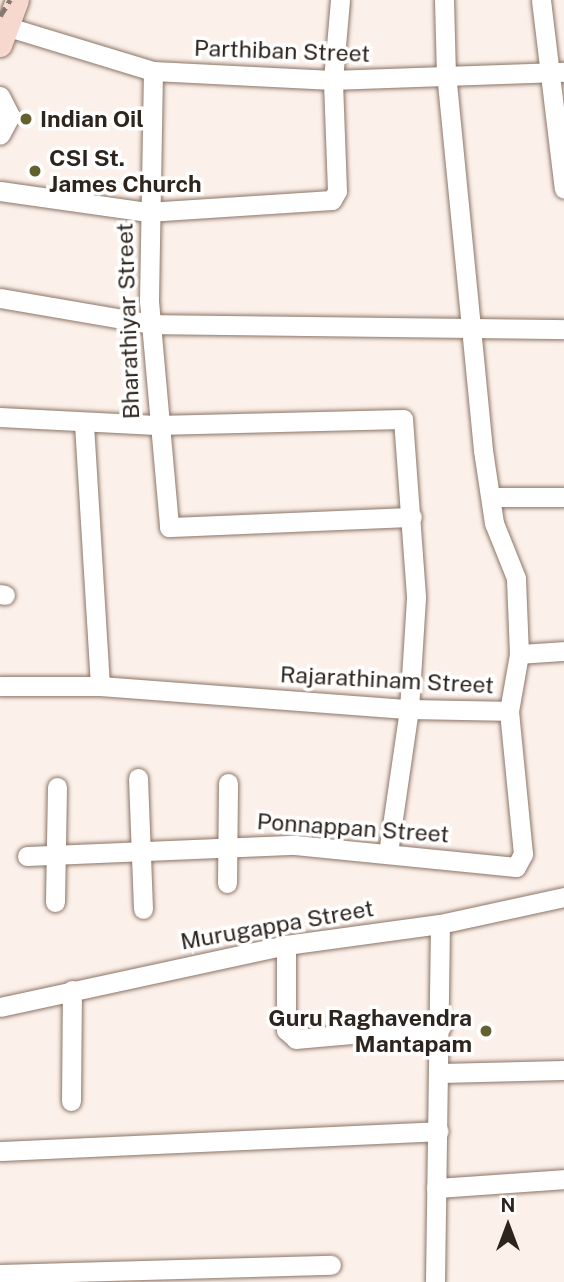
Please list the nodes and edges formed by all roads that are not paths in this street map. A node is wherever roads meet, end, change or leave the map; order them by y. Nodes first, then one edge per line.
1 (18, 0) edge
2 (340, 0) edge
3 (444, 0) edge
4 (541, 0) edge
5 (2, 36) edge
6 (153, 71) junction
7 (557, 72) edge
8 (446, 76) junction
9 (333, 80) junction
10 (0, 96) edge
11 (0, 135) edge
12 (564, 189) edge
13 (0, 191) edge
14 (147, 212) junction
15 (0, 298) edge
16 (152, 324) junction
17 (564, 329) edge
18 (472, 330) junction
19 (0, 417) edge
20 (84, 424) junction
21 (156, 425) junction
22 (492, 497) junction
23 (564, 497) edge
24 (412, 517) junction
25 (564, 651) edge
26 (519, 654) junction
27 (0, 686) edge
28 (100, 686) junction
29 (409, 709) junction
30 (509, 711) junction
31 (138, 778) dead end
32 (228, 783) dead end
33 (57, 787) dead end
34 (228, 845) junction
35 (141, 849) junction
36 (388, 853) junction
37 (58, 854) junction
38 (27, 856) dead end
39 (227, 883) dead end
40 (564, 897) edge
41 (55, 902) dead end
42 (143, 909) dead end
43 (440, 924) junction
44 (286, 945) junction
45 (72, 990) junction
46 (0, 1007) edge
47 (441, 1026) junction
48 (564, 1070) edge
49 (440, 1073) junction
50 (71, 1101) dead end
51 (439, 1132) junction
52 (0, 1150) edge
53 (564, 1179) edge
54 (436, 1188) junction
55 (331, 1265) dead end
56 (0, 1274) edge
57 (435, 1282) edge

1 - 5 main road
2 - 9 street
3 - 8 street, Rajarathinam Street
4 - 7 street
5 - 6 street, Parthiban Street
6 - 9 street, Parthiban Street
6 - 14 street, Bharathiyar Street
7 - 8 street, Parthiban Street
7 - 12 street
8 - 9 street, Parthiban Street
8 - 18 street, Rajarathinam Street
9 - 14 street
10 - 11 street
13 - 14 street
14 - 16 street, Bharathiyar Street
15 - 16 street
16 - 18 street
16 - 21 street, Bharathiyar Street
17 - 18 street
18 - 22 street, Rajarathinam Street
19 - 20 street
20 - 21 street
20 - 28 street
21 - 24 street
21 - 24 street, Bharathiyar Street
22 - 23 street
22 - 26 street, Rajarathinam Street
24 - 29 street
25 - 26 street
26 - 30 street, Rajarathinam Street
27 - 28 street, Rajarathinam Street
28 - 29 street, Rajarathinam Street
29 - 30 street, Rajarathinam Street
29 - 36 street
30 - 36 street, Ponnappan Street
31 - 35 street
32 - 34 street
33 - 37 street
34 - 35 street, Ponnappan Street
34 - 36 street, Ponnappan Street
34 - 39 street
35 - 37 street, Ponnappan Street
35 - 42 street
37 - 38 street, Ponnappan Street
37 - 41 street
40 - 43 street, Murugappa Street
43 - 44 street, Murugappa Street
43 - 47 street
44 - 45 street, Murugappa Street
44 - 47 street
45 - 46 street, Murugappa Street
45 - 50 street
47 - 49 street
48 - 49 street
49 - 51 street
51 - 52 street
51 - 54 street
53 - 54 street
54 - 57 street
55 - 56 street

